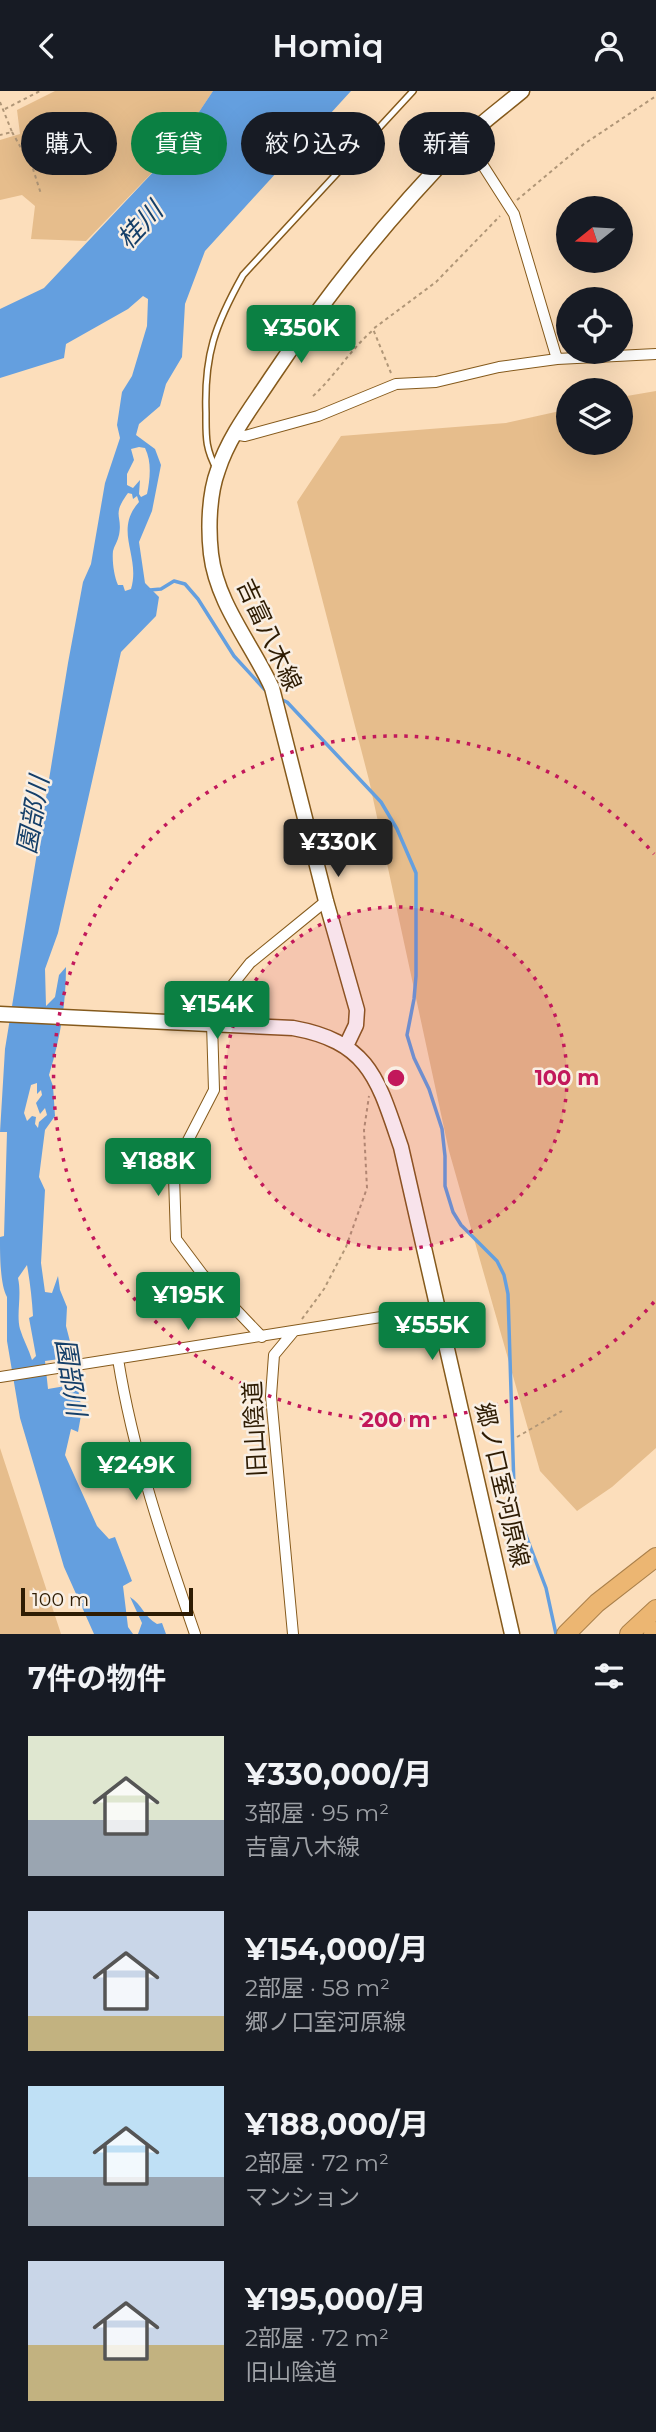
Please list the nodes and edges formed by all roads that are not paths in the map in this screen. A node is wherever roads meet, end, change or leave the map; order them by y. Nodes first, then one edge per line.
1 (413, 91) edge
2 (522, 91) edge
3 (495, 114) edge
4 (432, 175) edge
5 (490, 175) edge
6 (656, 354) edge
7 (633, 355) edge
8 (556, 356) edge
9 (556, 359) edge
10 (234, 434) junction
11 (217, 471) junction
12 (326, 901) junction
13 (0, 1014) edge
14 (212, 1023) junction
15 (346, 1046) junction
16 (438, 1308) junction
17 (293, 1331) junction
18 (262, 1336) junction
19 (114, 1359) junction
20 (0, 1377) edge
21 (656, 1557) edge
22 (656, 1609) edge
23 (569, 1632) edge
24 (195, 1634) edge
25 (293, 1634) edge
26 (512, 1634) edge
27 (629, 1634) edge

1 - 11 lane
2 - 3 main road, 吉富八木線
4 - 10 main road, 吉富八木線
5 - 8 street
6 - 7 street
9 - 10 street
10 - 11 main road, 吉富八木線
11 - 12 main road, 吉富八木線
12 - 14 street
12 - 15 main road, 吉富八木線
13 - 14 main road, 郷ノ口室河原線
14 - 15 main road, 郷ノ口室河原線
14 - 18 street
15 - 16 main road, 郷ノ口室河原線
16 - 17 street
16 - 26 main road, 郷ノ口室河原線
17 - 18 street
17 - 25 street, 旧山陰道
18 - 19 street
19 - 20 street
19 - 24 street
21 - 23 highway
22 - 27 highway

